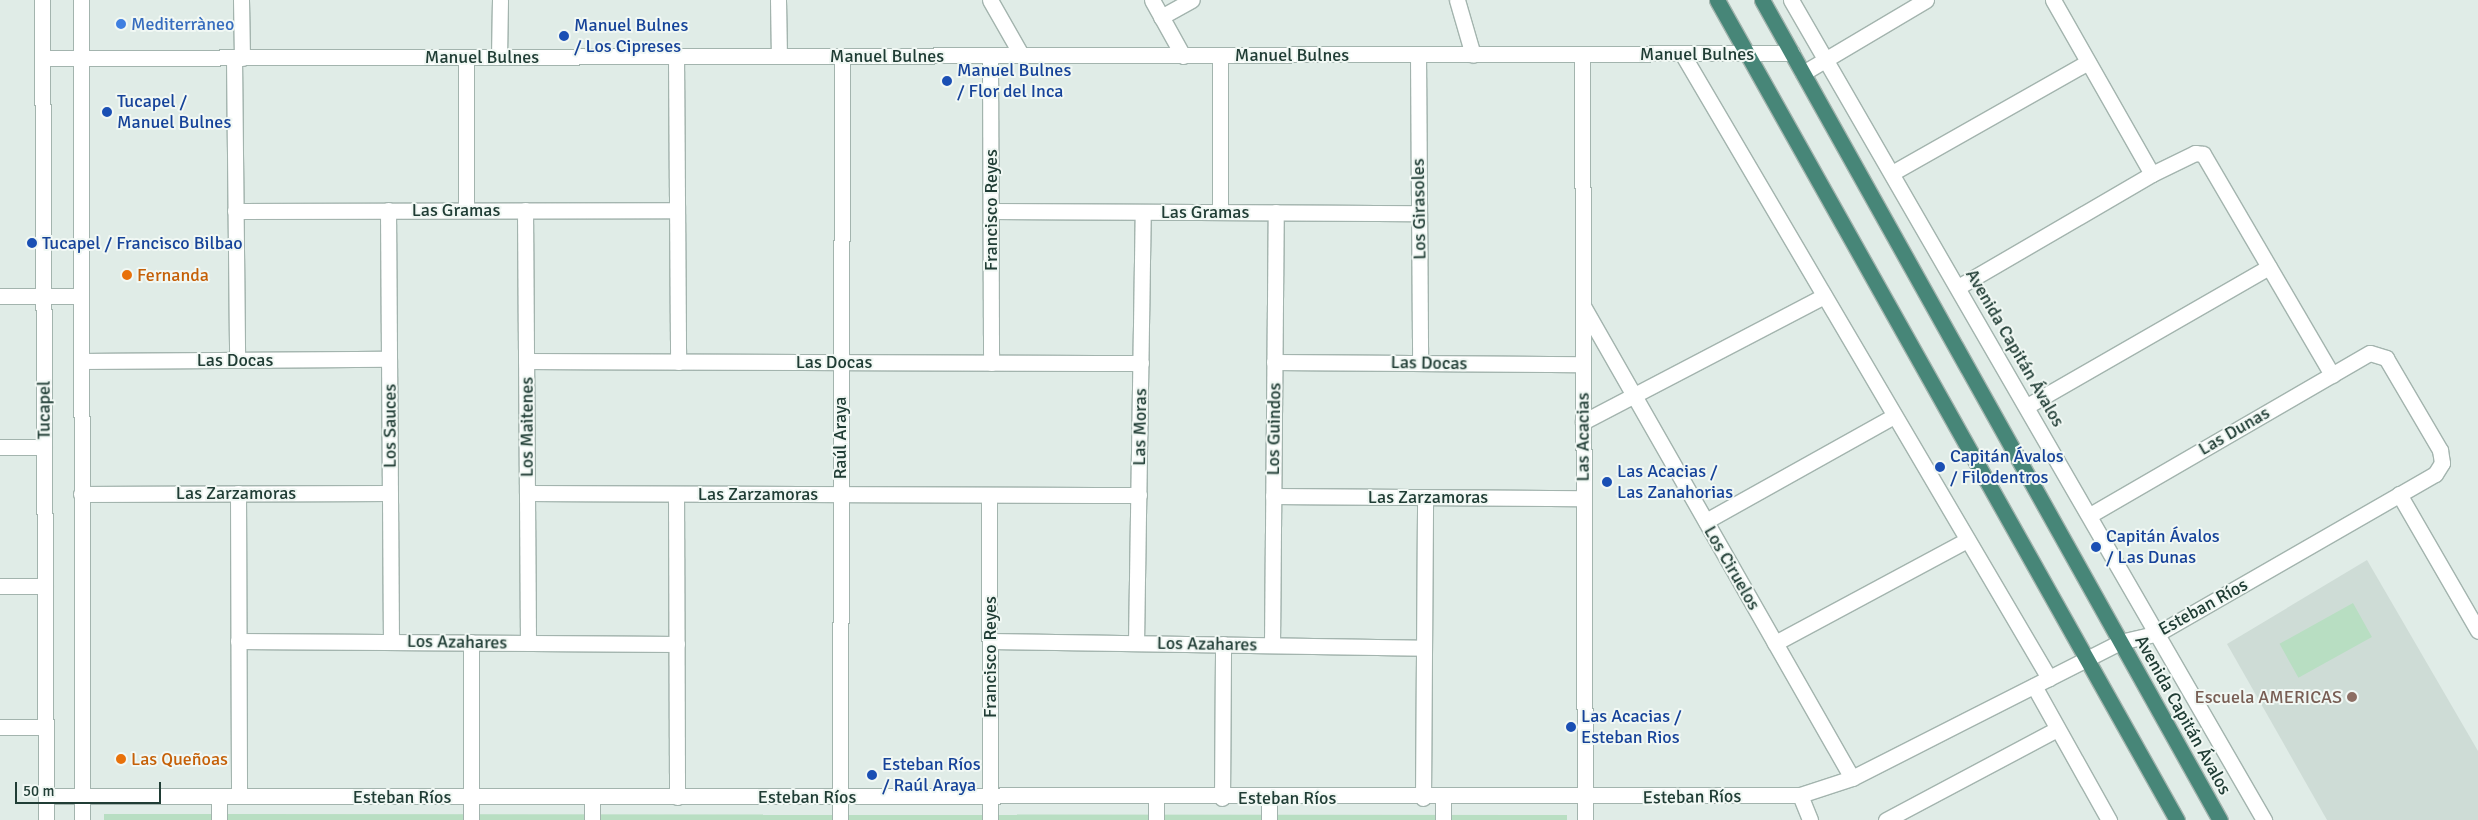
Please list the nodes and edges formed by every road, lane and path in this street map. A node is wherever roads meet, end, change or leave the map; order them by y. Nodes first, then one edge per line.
1 (42, 0) edge
2 (81, 0) edge
3 (241, 0) edge
4 (500, 0) edge
5 (778, 0) edge
6 (990, 0) edge
7 (1152, 0) edge
8 (1192, 0) edge
9 (1457, 0) edge
10 (1717, 0) edge
11 (1762, 0) edge
12 (1791, 0) edge
13 (1926, 0) edge
14 (2053, 0) edge
15 (1162, 17) junction
16 (1792, 53) junction
17 (1418, 55) junction
18 (1473, 55) junction
19 (1582, 55) junction
20 (1683, 55) junction
21 (1748, 55) junction
22 (778, 56) junction
23 (842, 56) junction
24 (990, 56) junction
25 (1022, 56) junction
26 (1183, 56) junction
27 (1220, 56) junction
28 (466, 57) junction
29 (499, 57) junction
30 (676, 57) junction
31 (42, 58) junction
32 (81, 58) junction
33 (238, 58) junction
34 (1826, 59) junction
35 (2088, 62) junction
36 (1803, 73) junction
37 (1892, 173) junction
38 (2152, 174) junction
39 (388, 210) junction
40 (466, 210) junction
41 (525, 210) junction
42 (677, 210) junction
43 (235, 211) junction
44 (990, 211) junction
45 (1143, 212) junction
46 (1220, 212) junction
47 (1276, 212) junction
48 (1419, 213) junction
49 (2269, 267) junction
50 (1958, 287) junction
51 (0, 296) edge
52 (81, 296) junction
53 (1824, 296) junction
54 (43, 297) junction
55 (1583, 306) junction
56 (389, 359) junction
57 (237, 360) junction
58 (81, 361) junction
59 (526, 361) junction
60 (678, 362) junction
61 (840, 362) junction
62 (1274, 362) junction
63 (991, 363) junction
64 (1141, 363) junction
65 (1420, 363) junction
66 (1583, 364) junction
67 (2332, 375) junction
68 (1634, 396) junction
69 (2027, 406) junction
70 (1894, 416) junction
71 (1583, 422) junction
72 (0, 447) edge
73 (44, 447) junction
74 (2442, 463) joint
75 (390, 492) junction
76 (238, 493) junction
77 (527, 493) junction
78 (81, 494) junction
79 (676, 494) junction
80 (840, 494) junction
81 (989, 494) junction
82 (2399, 494) junction
83 (1138, 495) junction
84 (1273, 496) junction
85 (1425, 498) junction
86 (1584, 498) junction
87 (2090, 515) junction
88 (1706, 522) junction
89 (1968, 540) junction
90 (0, 586) edge
91 (45, 586) junction
92 (2478, 631) edge
93 (2159, 633) junction
94 (238, 641) junction
95 (990, 641) junction
96 (391, 642) junction
97 (471, 642) junction
98 (2120, 642) junction
99 (528, 643) junction
100 (1136, 643) junction
101 (1775, 643) junction
102 (676, 644) junction
103 (1223, 644) junction
104 (1272, 645) junction
105 (1424, 648) junction
106 (2086, 659) junction
107 (2049, 678) junction
108 (2034, 686) junction
109 (0, 727) edge
110 (46, 727) junction
111 (2057, 729) junction
112 (1852, 778) junction
113 (1800, 795) junction
114 (46, 796) junction
115 (82, 796) junction
116 (219, 796) junction
117 (239, 796) junction
118 (470, 797) junction
119 (592, 797) junction
120 (677, 797) junction
121 (840, 797) junction
122 (990, 798) junction
123 (1156, 798) junction
124 (1222, 798) junction
125 (1269, 798) junction
126 (1423, 798) junction
127 (1443, 798) junction
128 (1584, 799) junction
129 (46, 820) edge
130 (82, 820) edge
131 (219, 820) edge
132 (470, 820) edge
133 (592, 820) edge
134 (840, 820) edge
135 (990, 820) edge
136 (1156, 820) edge
137 (1269, 820) edge
138 (1443, 820) edge
139 (1584, 820) edge
140 (1799, 820) edge
141 (1810, 820) edge
142 (1886, 820) edge
143 (2108, 820) edge
144 (2176, 820) edge
145 (2220, 820) edge
146 (2264, 820) edge

1 - 31 street, Tucapel
2 - 32 street
3 - 33 street
4 - 29 street
5 - 22 street
6 - 25 street
7 - 15 street
8 - 15 street
9 - 18 street
10 - 21 highway
11 - 16 highway, Avenida Capitán Ávalos
12 - 34 street, Avenida Capitán Ávalos
13 - 34 street
14 - 35 street
15 - 26 street
16 - 21 street, Manuel Bulnes
16 - 36 highway, Avenida Capitán Ávalos
17 - 18 street, Manuel Bulnes
17 - 27 street, Manuel Bulnes
17 - 48 street, Los Girasoles
18 - 19 street, Manuel Bulnes
19 - 20 street, Manuel Bulnes
19 - 55 street, Las Acacias
20 - 21 street, Manuel Bulnes
20 - 53 street
21 - 106 highway
22 - 23 street, Manuel Bulnes
22 - 30 street, Manuel Bulnes
23 - 24 street, Manuel Bulnes
23 - 61 street, Raúl Araya
24 - 25 street, Manuel Bulnes
24 - 44 street, Francisco Reyes
25 - 26 street, Manuel Bulnes
26 - 27 street, Manuel Bulnes
27 - 46 street
28 - 29 street, Manuel Bulnes
28 - 33 street, Manuel Bulnes
28 - 40 street
29 - 30 street, Manuel Bulnes
30 - 42 street
31 - 32 street, Manuel Bulnes
31 - 54 street, Tucapel
32 - 33 street, Manuel Bulnes
32 - 52 street
33 - 43 street
34 - 36 street
34 - 37 street, Avenida Capitán Ávalos
35 - 37 street
35 - 38 street
36 - 98 highway, Avenida Capitán Ávalos
37 - 50 street, Avenida Capitán Ávalos
38 - 49 street
38 - 50 street
39 - 40 street, Las Gramas
39 - 43 street, Las Gramas
39 - 56 street, Los Sauces
40 - 41 street, Las Gramas
41 - 42 street, Las Gramas
41 - 59 street, Los Maitenes
42 - 60 street
43 - 57 street
44 - 45 street, Las Gramas
44 - 63 street, Francisco Reyes
45 - 46 street, Las Gramas
45 - 64 street, Las Moras
46 - 47 street, Las Gramas
47 - 48 street, Las Gramas
47 - 62 street, Los Guindos
48 - 65 street, Los Girasoles
49 - 67 street
49 - 69 street
50 - 69 street, Avenida Capitán Ávalos
51 - 54 street
52 - 54 street
52 - 58 street
53 - 68 street
53 - 70 street
54 - 73 street, Tucapel
55 - 66 street, Las Acacias
55 - 68 street, Los Ciruelos
56 - 57 street, Las Docas
56 - 75 street, Los Sauces
57 - 58 street, Las Docas
58 - 78 street
59 - 60 street, Las Docas
59 - 77 street, Los Maitenes
60 - 61 street, Las Docas
61 - 63 street, Las Docas
61 - 80 street, Raúl Araya
62 - 65 street, Las Docas
62 - 84 street, Los Guindos
63 - 64 street, Las Docas
64 - 83 street, Las Moras
65 - 66 street, Las Docas
66 - 71 street, Las Acacias
67 - 74 street, Las Dunas
67 - 87 street, Las Dunas
68 - 71 street
68 - 88 street, Los Ciruelos
69 - 87 street, Avenida Capitán Ávalos
70 - 88 street
70 - 89 street
71 - 86 street, Las Acacias
72 - 73 street
73 - 91 street, Tucapel
74 - 82 street, Esteban Ríos
75 - 76 street, Las Zarzamoras
75 - 96 street, Los Sauces
76 - 78 street, Las Zarzamoras
76 - 94 street
77 - 79 street, Las Zarzamoras
77 - 99 street, Los Maitenes
78 - 115 street
79 - 80 street, Las Zarzamoras
79 - 102 street
80 - 81 street, Las Zarzamoras
80 - 121 street, Raúl Araya
81 - 83 street, Las Zarzamoras
81 - 95 street, Francisco Reyes
82 - 92 street
82 - 93 street, Esteban Ríos
83 - 100 street, Las Moras
84 - 85 street, Las Zarzamoras
84 - 104 street, Los Guindos
85 - 86 street, Las Zarzamoras
85 - 105 street
86 - 128 street, Las Acacias
87 - 93 street, Avenida Capitán Ávalos
88 - 101 street, Los Ciruelos
89 - 101 street
89 - 107 street
90 - 91 street
91 - 110 street, Tucapel
93 - 98 street, Esteban Ríos
93 - 146 street, Avenida Capitán Ávalos
94 - 96 street, Los Azahares
94 - 117 street
95 - 100 street, Los Azahares
95 - 122 street, Francisco Reyes
96 - 97 street, Los Azahares
97 - 99 street, Los Azahares
97 - 118 street
98 - 106 street, Esteban Ríos
98 - 145 highway, Avenida Capitán Ávalos
99 - 102 street, Los Azahares
100 - 103 street, Los Azahares
101 - 112 street, Los Ciruelos
102 - 120 street
103 - 104 street, Los Azahares
103 - 124 street
104 - 105 street, Los Azahares
105 - 126 street
106 - 107 street, Esteban Ríos
106 - 144 highway
107 - 108 street, Esteban Ríos
108 - 111 street
108 - 112 street, Esteban Ríos
109 - 110 street
110 - 114 street, Tucapel
111 - 142 street
111 - 143 street
112 - 113 street, Esteban Ríos
113 - 128 street, Esteban Ríos
113 - 140 street
113 - 141 street
114 - 115 street, Esteban Ríos
114 - 129 street, Tucapel
115 - 116 street, Esteban Ríos
115 - 130 street
116 - 117 street, Esteban Ríos
116 - 131 street
117 - 118 street, Esteban Ríos
118 - 119 street, Esteban Ríos
118 - 132 street
119 - 120 street, Esteban Ríos
119 - 133 street
120 - 121 street, Esteban Ríos
121 - 122 street, Esteban Ríos
121 - 134 street, Raúl Araya
122 - 123 street, Esteban Ríos
122 - 135 street, Francisco Reyes
123 - 124 street, Esteban Ríos
123 - 136 street
124 - 125 street, Esteban Ríos
125 - 126 street, Esteban Ríos
125 - 137 street
126 - 127 street, Esteban Ríos
127 - 128 street, Esteban Ríos
127 - 138 street
128 - 139 street, Las Acacias

